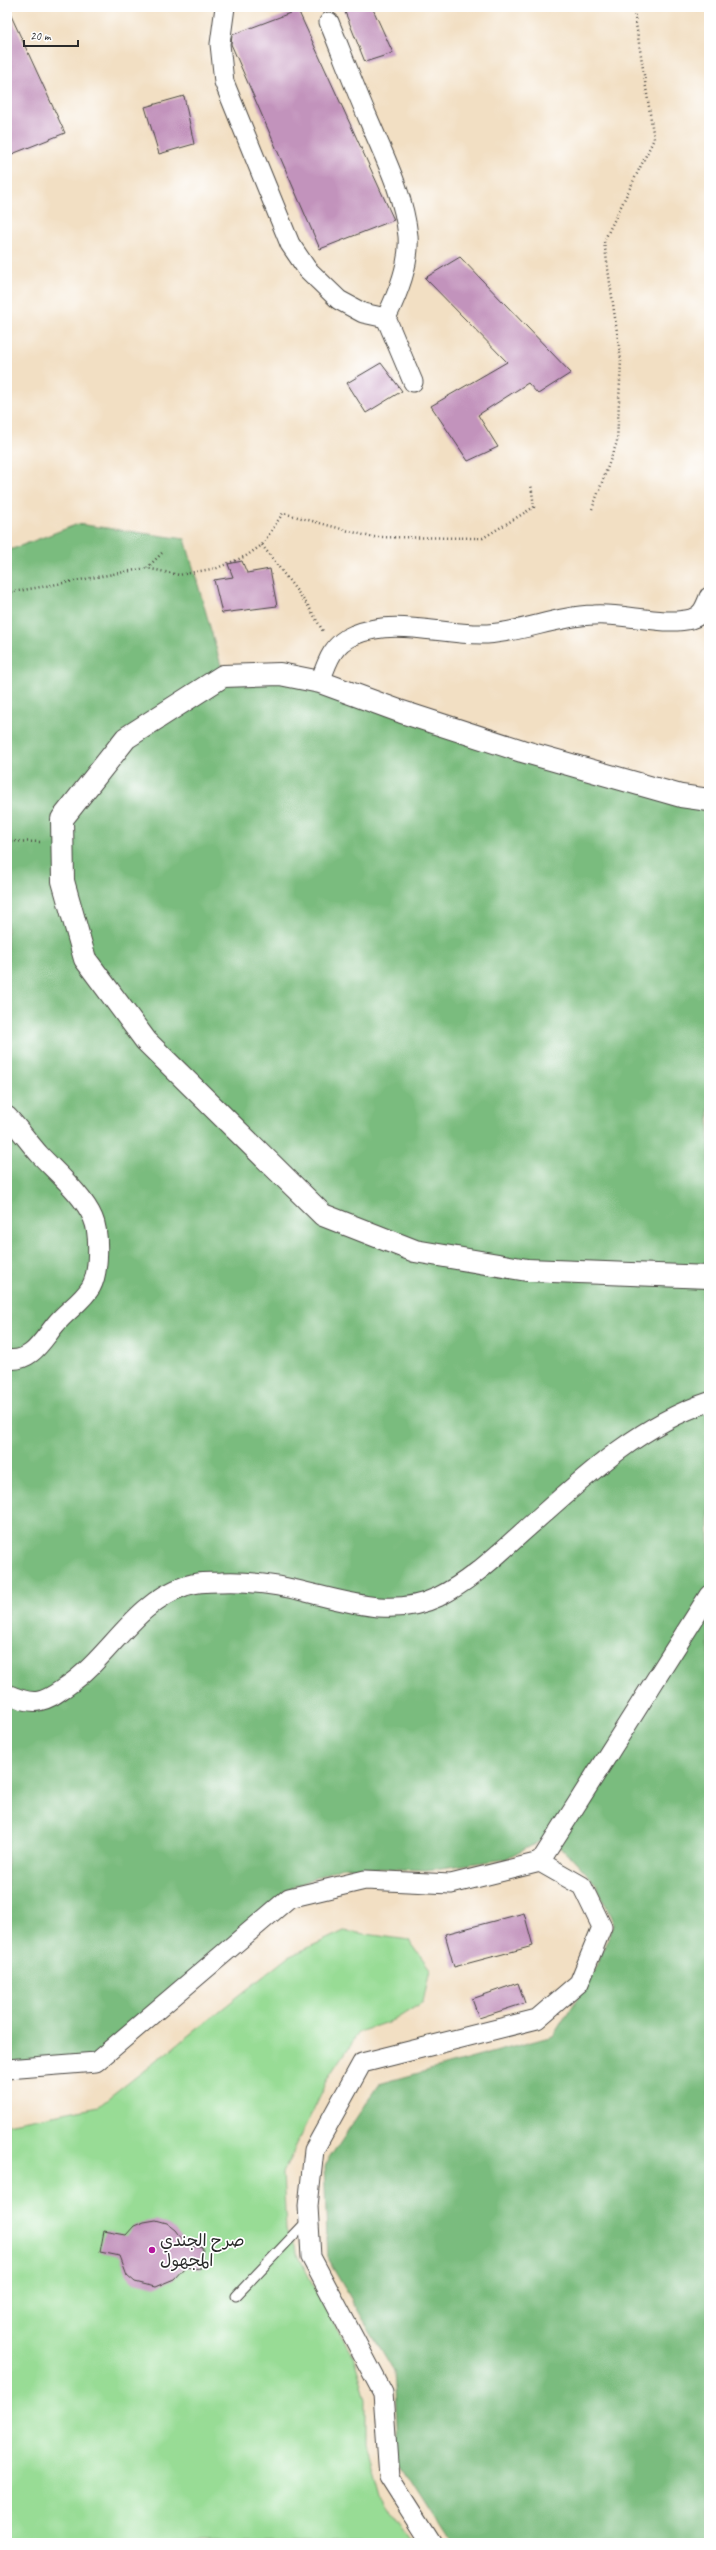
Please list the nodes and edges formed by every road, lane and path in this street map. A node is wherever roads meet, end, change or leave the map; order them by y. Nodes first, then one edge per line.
1 (225, 7) edge
2 (635, 7) edge
3 (329, 22) dead end
4 (386, 318) junction
5 (413, 382) dead end
6 (531, 484) dead end
7 (592, 509) dead end
8 (262, 545) junction
9 (162, 553) dead end
10 (147, 568) junction
11 (7, 594) edge
12 (709, 597) edge
13 (334, 649) junction
14 (320, 682) junction
15 (709, 800) edge
16 (7, 841) edge
17 (41, 842) dead end
18 (7, 1116) edge
19 (709, 1276) edge
20 (7, 1359) edge
21 (709, 1402) edge
22 (709, 1595) edge
23 (7, 1694) edge
24 (540, 1862) junction
25 (7, 2069) edge
26 (308, 2219) junction
27 (236, 2296) dead end
28 (431, 2543) edge

1 - 4 street
2 - 7 path
3 - 4 street
4 - 5 street
6 - 8 path
8 - 10 path
8 - 13 path
9 - 10 path
10 - 11 path
12 - 13 street
13 - 14 street
14 - 15 street
14 - 19 street
16 - 17 path
18 - 20 street
21 - 23 street
22 - 24 street
24 - 25 street
24 - 26 street
26 - 27 lane
26 - 28 street

